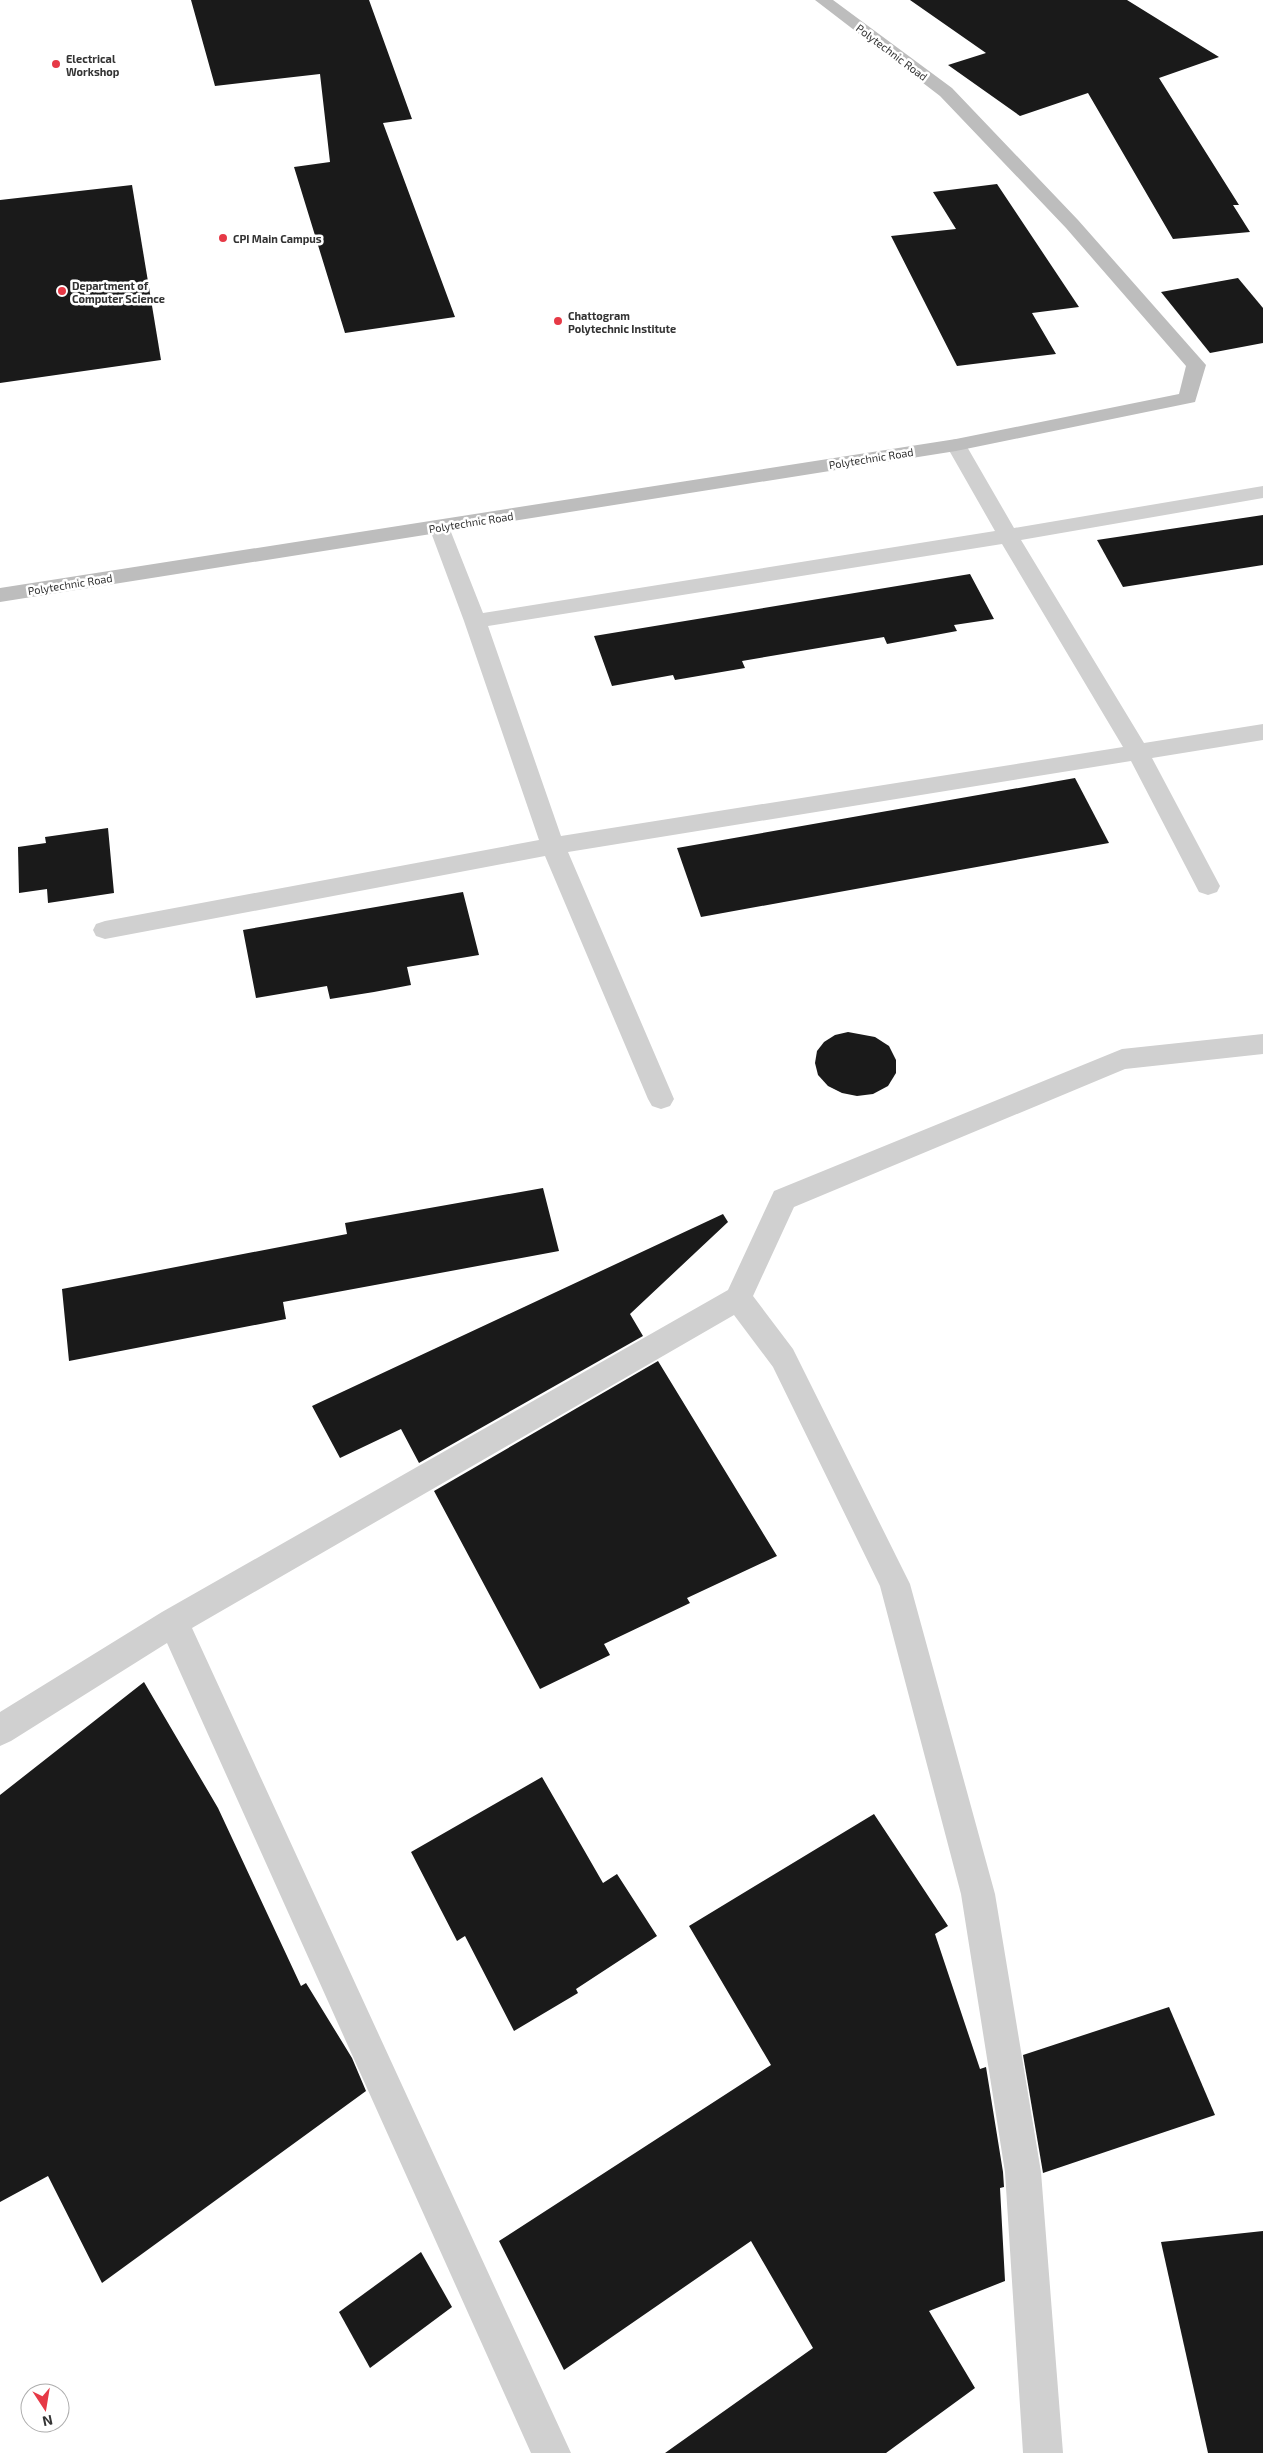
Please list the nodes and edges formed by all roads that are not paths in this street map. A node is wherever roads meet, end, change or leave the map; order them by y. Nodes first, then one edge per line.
1 (823, 0) edge
2 (956, 445) junction
3 (1263, 492) edge
4 (440, 526) junction
5 (1008, 536) junction
6 (0, 595) edge
7 (475, 621) junction
8 (1263, 732) edge
9 (1137, 752) junction
10 (553, 846) junction
11 (1208, 886) dead end
12 (104, 930) dead end
13 (1263, 1044) edge
14 (661, 1099) dead end
15 (738, 1298) junction
16 (173, 1622) junction
17 (0, 1730) edge
18 (551, 2453) edge
19 (1043, 2453) edge

1 - 2 main road, Polytechnic Road
2 - 4 main road, Polytechnic Road
2 - 5 street
3 - 5 street
4 - 6 main road, Polytechnic Road
4 - 7 street
5 - 7 street
5 - 9 street
7 - 10 street
8 - 9 street
9 - 10 street
9 - 11 street
10 - 12 street
10 - 14 street
13 - 15 street
15 - 16 street
15 - 19 street
16 - 17 street
16 - 18 street

